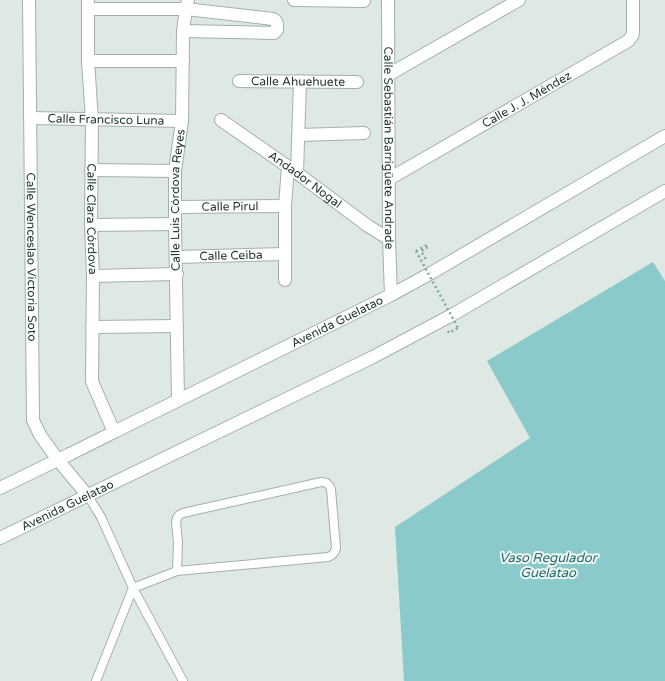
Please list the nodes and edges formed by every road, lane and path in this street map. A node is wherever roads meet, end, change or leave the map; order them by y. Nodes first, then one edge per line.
1 (29, 0) edge
2 (294, 0) edge
3 (364, 0) edge
4 (388, 0) edge
5 (519, 0) edge
6 (633, 0) edge
7 (88, 5) edge
8 (187, 5) edge
9 (184, 31) junction
10 (88, 61) junction
11 (183, 61) junction
12 (388, 75) junction
13 (239, 81) dead end
14 (300, 81) junction
15 (357, 82) dead end
16 (30, 118) junction
17 (92, 120) junction
18 (221, 120) dead end
19 (182, 121) junction
20 (364, 133) dead end
21 (299, 135) junction
22 (665, 136) edge
23 (91, 170) junction
24 (293, 170) junction
25 (175, 171) junction
26 (389, 179) junction
27 (665, 191) edge
28 (285, 206) junction
29 (176, 207) junction
30 (175, 224) junction
31 (91, 225) junction
32 (389, 239) junction
33 (421, 251) dead end
34 (285, 254) junction
35 (176, 257) junction
36 (177, 274) junction
37 (93, 276) junction
38 (285, 280) dead end
39 (391, 295) junction
40 (177, 326) junction
41 (92, 327) junction
42 (449, 333) dead end
43 (178, 400) junction
44 (114, 432) junction
45 (58, 460) junction
46 (0, 488) edge
47 (88, 496) junction
48 (0, 538) edge
49 (177, 571) junction
50 (133, 588) junction
51 (96, 681) edge
52 (183, 681) edge

1 - 16 street, Calle Wenceslao Victoria Soto
2 - 3 street
4 - 12 street, Calle Sebastián Barrigüete Andrade
5 - 12 street
6 - 26 street, Calle J. J. Méndez
7 - 8 street
7 - 10 street, Calle Clara Córdova
8 - 9 street, Calle Luis Córdova Reyes
8 - 9 street
9 - 11 street, Calle Luis Córdova Reyes
10 - 11 street
10 - 17 street, Calle Clara Córdova
11 - 19 street, Calle Luis Córdova Reyes
12 - 26 street, Calle Sebastián Barrigüete Andrade
13 - 14 street, Calle Ahuehuete
14 - 15 street, Calle Ahuehuete
14 - 21 street
16 - 17 street, Calle Francisco Luna
16 - 45 street, Calle Wenceslao Victoria Soto
17 - 19 street, Calle Francisco Luna
17 - 23 street, Calle Clara Córdova
18 - 24 street, Andador Nogal
19 - 25 street, Calle Luis Córdova Reyes
20 - 21 street
21 - 24 street
22 - 39 street, Avenida Guelatao
23 - 25 street
23 - 31 street, Calle Clara Córdova
24 - 28 street
24 - 32 street, Andador Nogal
25 - 29 street, Calle Luis Córdova Reyes
26 - 32 street, Calle Sebastián Barrigüete Andrade
27 - 47 street, Avenida Guelatao
28 - 29 street, Calle Pirul
28 - 34 street
29 - 30 street, Calle Luis Córdova Reyes
30 - 31 street
30 - 35 street, Calle Luis Córdova Reyes
31 - 37 street, Calle Clara Córdova
32 - 39 street, Calle Sebastián Barrigüete Andrade
33 - 42 path, bridge
34 - 35 street, Calle Ceiba
34 - 38 street
35 - 36 street, Calle Luis Córdova Reyes
36 - 37 street
36 - 40 street, Calle Luis Córdova Reyes
37 - 41 street, Calle Clara Córdova
39 - 43 street, Avenida Guelatao
40 - 41 street
40 - 43 street, Calle Luis Córdova Reyes
41 - 44 street, Calle Clara Córdova
43 - 44 street, Avenida Guelatao
44 - 45 street, Avenida Guelatao
45 - 46 street, Avenida Guelatao
45 - 47 street, Calle Wenceslao Victoria Soto
47 - 48 street, Avenida Guelatao
47 - 50 lane
49 - 49 lane
49 - 50 lane
50 - 51 lane
50 - 52 lane

